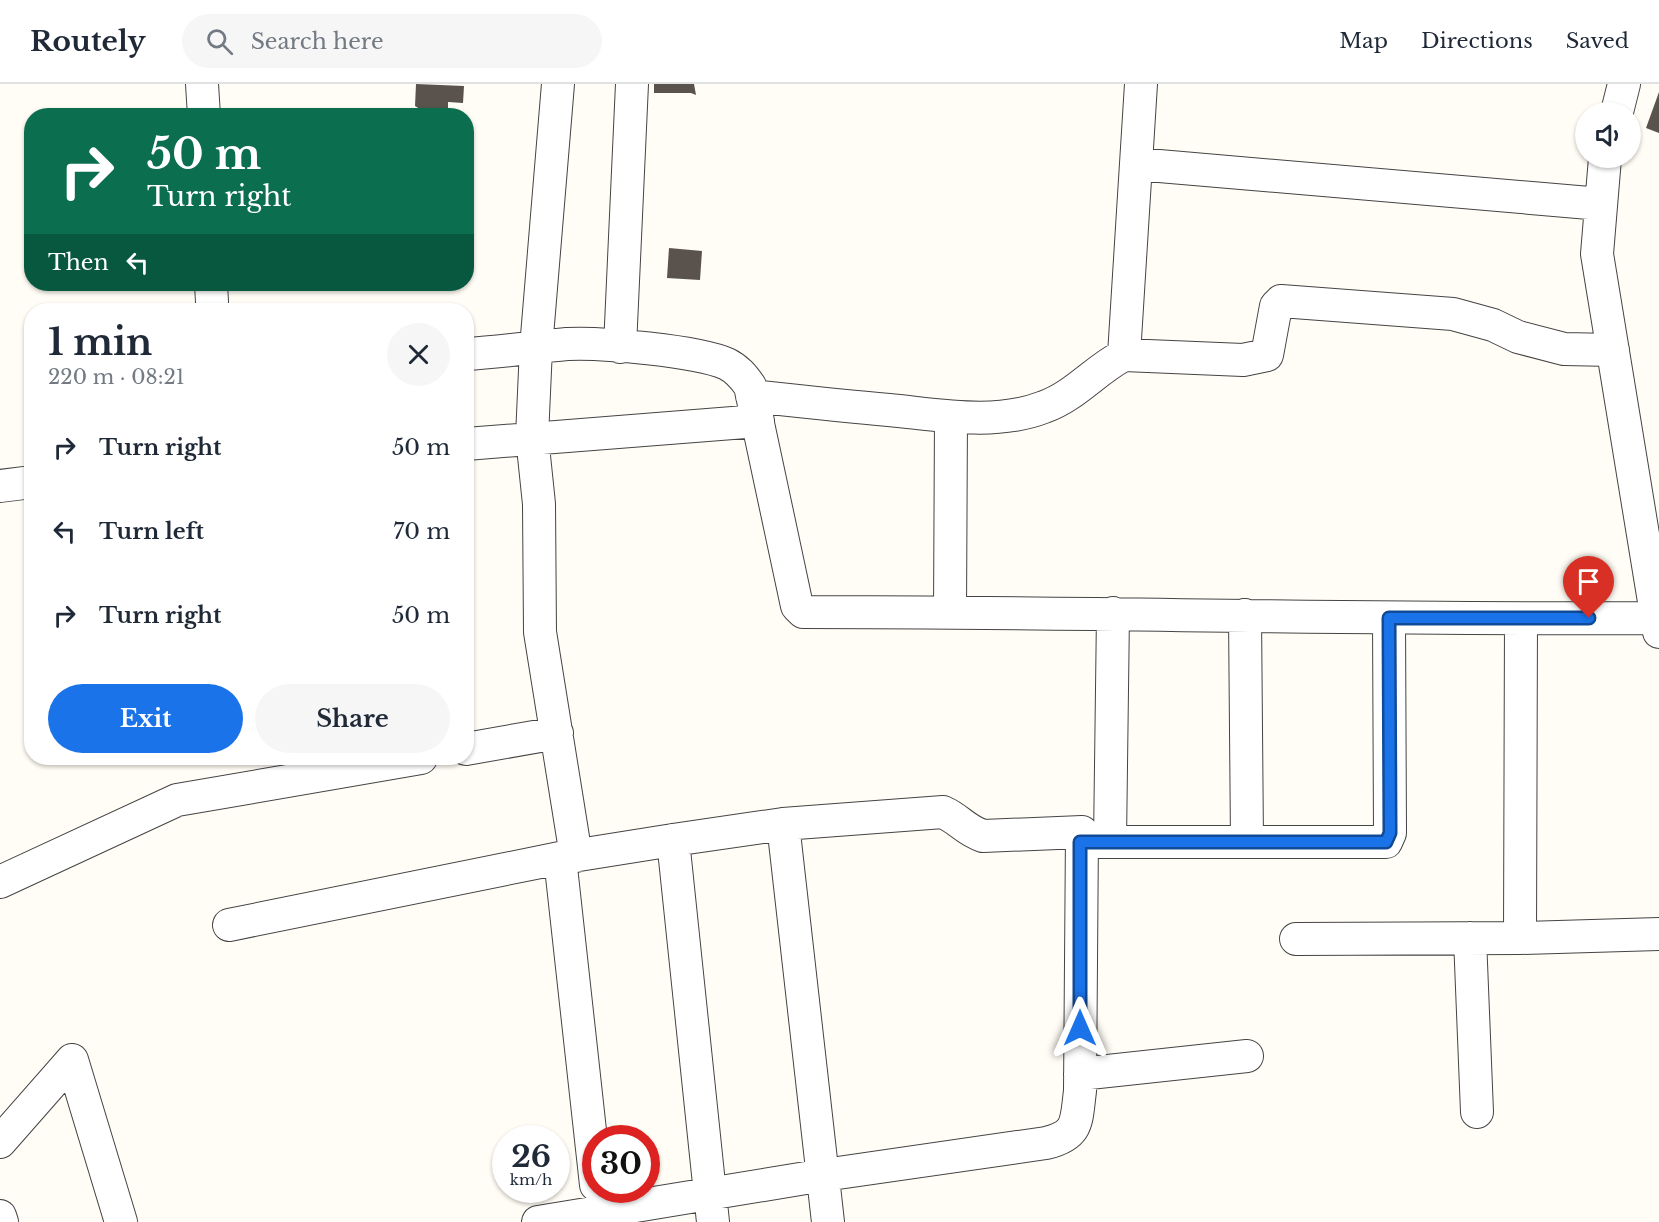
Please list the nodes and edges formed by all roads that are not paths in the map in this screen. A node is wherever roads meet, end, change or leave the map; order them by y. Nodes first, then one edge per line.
1 (202, 84) edge
2 (558, 84) edge
3 (632, 84) edge
4 (1141, 84) edge
5 (1624, 84) edge
6 (1620, 102) edge
7 (204, 108) edge
8 (1136, 164) junction
9 (1604, 168) edge
10 (1601, 204) junction
11 (620, 347) junction
12 (536, 348) junction
13 (1613, 350) junction
14 (474, 353) edge
15 (1124, 355) junction
16 (755, 409) junction
17 (951, 417) junction
18 (532, 438) junction
19 (474, 443) edge
20 (24, 483) edge
21 (0, 486) edge
22 (950, 612) junction
23 (1113, 613) junction
24 (1245, 615) junction
25 (1389, 618) junction
26 (1521, 619) junction
27 (1658, 625) edge
28 (557, 733) junction
29 (474, 748) edge
30 (380, 765) edge
31 (783, 824) junction
32 (673, 840) junction
33 (1095, 842) junction
34 (1247, 842) junction
35 (568, 857) junction
36 (0, 882) edge
37 (229, 925) dead end
38 (1659, 934) edge
39 (1470, 938) junction
40 (1520, 938) junction
41 (1296, 939) dead end
42 (1247, 1056) dead end
43 (1080, 1074) junction
44 (1477, 1112) dead end
45 (591, 1125) edge
46 (0, 1142) edge
47 (824, 1174) junction
48 (594, 1203) edge
49 (616, 1203) edge
50 (712, 1208) edge
51 (0, 1216) edge
52 (2, 1222) edge
53 (121, 1222) edge
54 (538, 1222) edge
55 (828, 1222) edge

1 - 7 street
2 - 12 street
3 - 11 street
4 - 8 street
5 - 6 street
8 - 10 street
8 - 15 street
9 - 10 street
10 - 13 street
11 - 12 street
11 - 16 street
12 - 14 street
12 - 18 street
13 - 15 street
13 - 27 street
15 - 17 street
16 - 17 street
16 - 18 street
16 - 22 street
17 - 22 street
18 - 19 street
18 - 28 street
20 - 21 street
22 - 23 street
23 - 24 street
23 - 33 street
24 - 25 street
24 - 34 street
25 - 26 street
25 - 34 street
26 - 27 street
26 - 40 street
28 - 29 street
28 - 35 street
30 - 36 street
31 - 32 street
31 - 33 street
31 - 47 street
32 - 35 street
32 - 50 street
33 - 34 street
33 - 43 street
35 - 37 street
35 - 45 street
38 - 40 street
39 - 40 street
39 - 41 street
39 - 44 street
42 - 43 street
43 - 47 street
46 - 53 street
47 - 50 street
47 - 55 street
48 - 54 street
49 - 50 street
51 - 52 street

